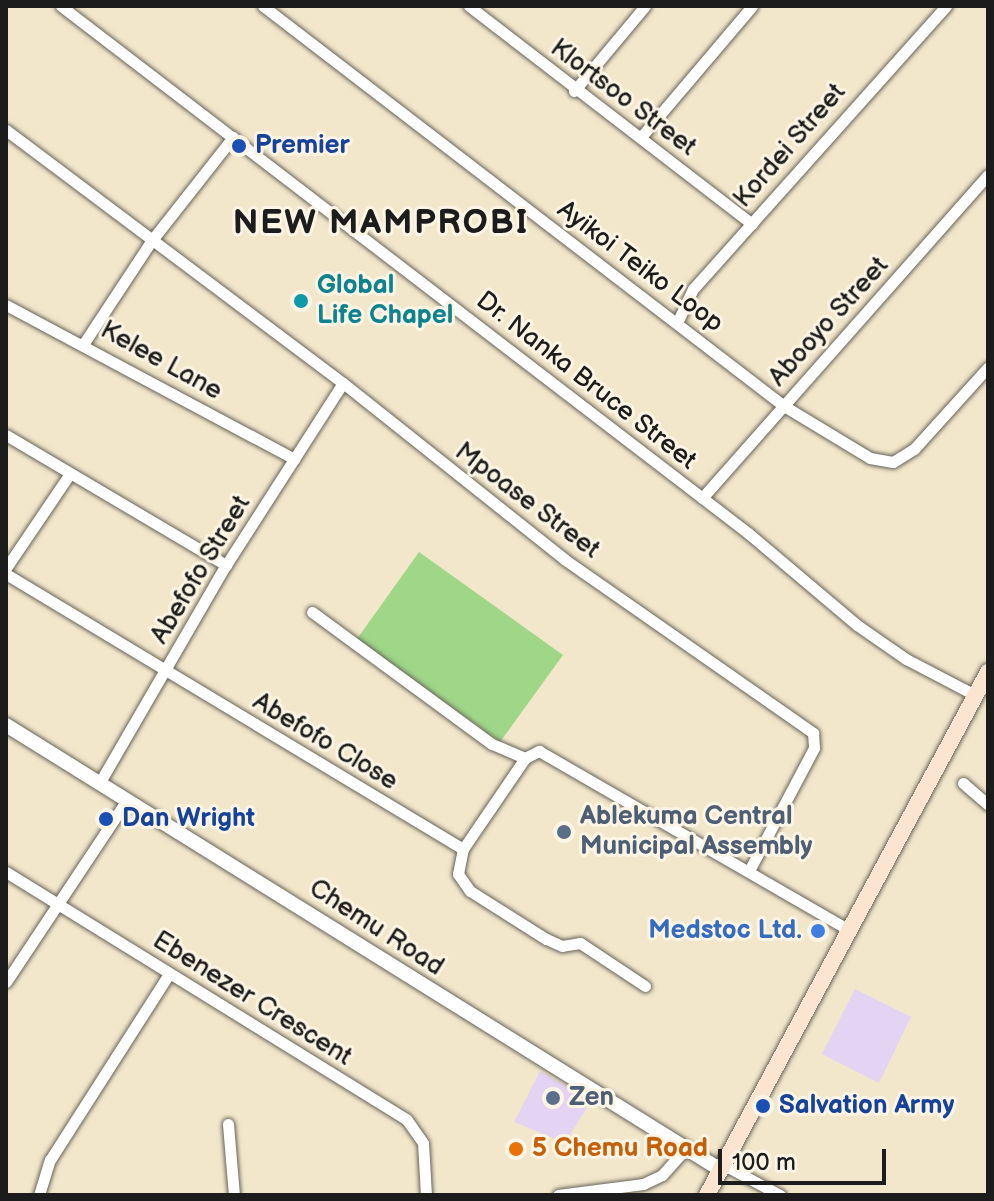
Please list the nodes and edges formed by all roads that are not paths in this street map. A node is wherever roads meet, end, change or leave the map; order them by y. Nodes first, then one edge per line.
1 (61, 6) edge
2 (263, 6) edge
3 (469, 6) edge
4 (645, 6) edge
5 (752, 6) edge
6 (946, 6) edge
7 (574, 91) junction
8 (6, 130) edge
9 (233, 137) junction
10 (641, 137) junction
11 (988, 175) edge
12 (752, 224) junction
13 (152, 240) junction
14 (6, 305) edge
15 (677, 323) junction
16 (84, 343) junction
17 (988, 367) edge
18 (343, 383) junction
19 (784, 406) junction
20 (6, 435) edge
21 (294, 459) junction
22 (69, 475) junction
23 (702, 498) junction
24 (226, 565) junction
25 (6, 571) edge
26 (312, 612) dead end
27 (165, 672) junction
28 (988, 672) edge
29 (975, 695) junction
30 (6, 725) edge
31 (525, 758) junction
32 (100, 782) junction
33 (963, 783) dead end
34 (127, 800) junction
35 (988, 805) edge
36 (463, 849) junction
37 (749, 871) junction
38 (6, 872) edge
39 (57, 902) junction
40 (849, 930) junction
41 (169, 974) junction
42 (6, 982) edge
43 (645, 986) dead end
44 (228, 1124) dead end
45 (686, 1148) junction
46 (723, 1168) junction
47 (39, 1195) edge
48 (234, 1195) edge
49 (426, 1195) edge
50 (558, 1195) edge
51 (707, 1195) edge
52 (780, 1195) edge

1 - 9 street, Dr. Nanka Bruce Street
2 - 15 street, Ayikoi Teiko Loop
3 - 7 street, Klortsoo Street
4 - 7 street
5 - 10 street
6 - 12 street, Kordei Street
7 - 10 street, Klortsoo Street
8 - 13 street, Mpoase Street
9 - 13 street
9 - 23 street, Dr. Nanka Bruce Street
10 - 12 street, Klortsoo Street
11 - 19 street, Abooyo Street
12 - 15 street, Kordei Street
13 - 16 street
13 - 18 street, Mpoase Street
14 - 16 street, Kelee Lane
15 - 19 street, Ayikoi Teiko Loop
16 - 21 street, Kelee Lane
17 - 19 street, Ayikoi Teiko Loop
18 - 21 street, Abefofo Street
18 - 37 street, Mpoase Street
19 - 23 street, Abooyo Street
20 - 22 street
21 - 24 street, Abefofo Street
22 - 24 street
22 - 25 street
23 - 29 street, Dr. Nanka Bruce Street
24 - 27 street, Abefofo Street
25 - 27 street, Abefofo Close
26 - 31 street
27 - 32 street, Abefofo Street
27 - 36 street, Abefofo Close
28 - 29 main road
29 - 40 main road
30 - 32 street, Chemu Road
31 - 36 street
31 - 37 street
32 - 34 street, Chemu Road
33 - 35 street
34 - 39 street
34 - 45 street, Chemu Road
36 - 43 street
37 - 40 street
38 - 39 street, Ebenezer Crescent
39 - 41 street, Ebenezer Crescent
39 - 42 street
40 - 46 main road
41 - 47 street
41 - 49 street, Ebenezer Crescent
44 - 48 street
45 - 46 street, Chemu Road
45 - 50 street
46 - 51 main road
46 - 52 street

